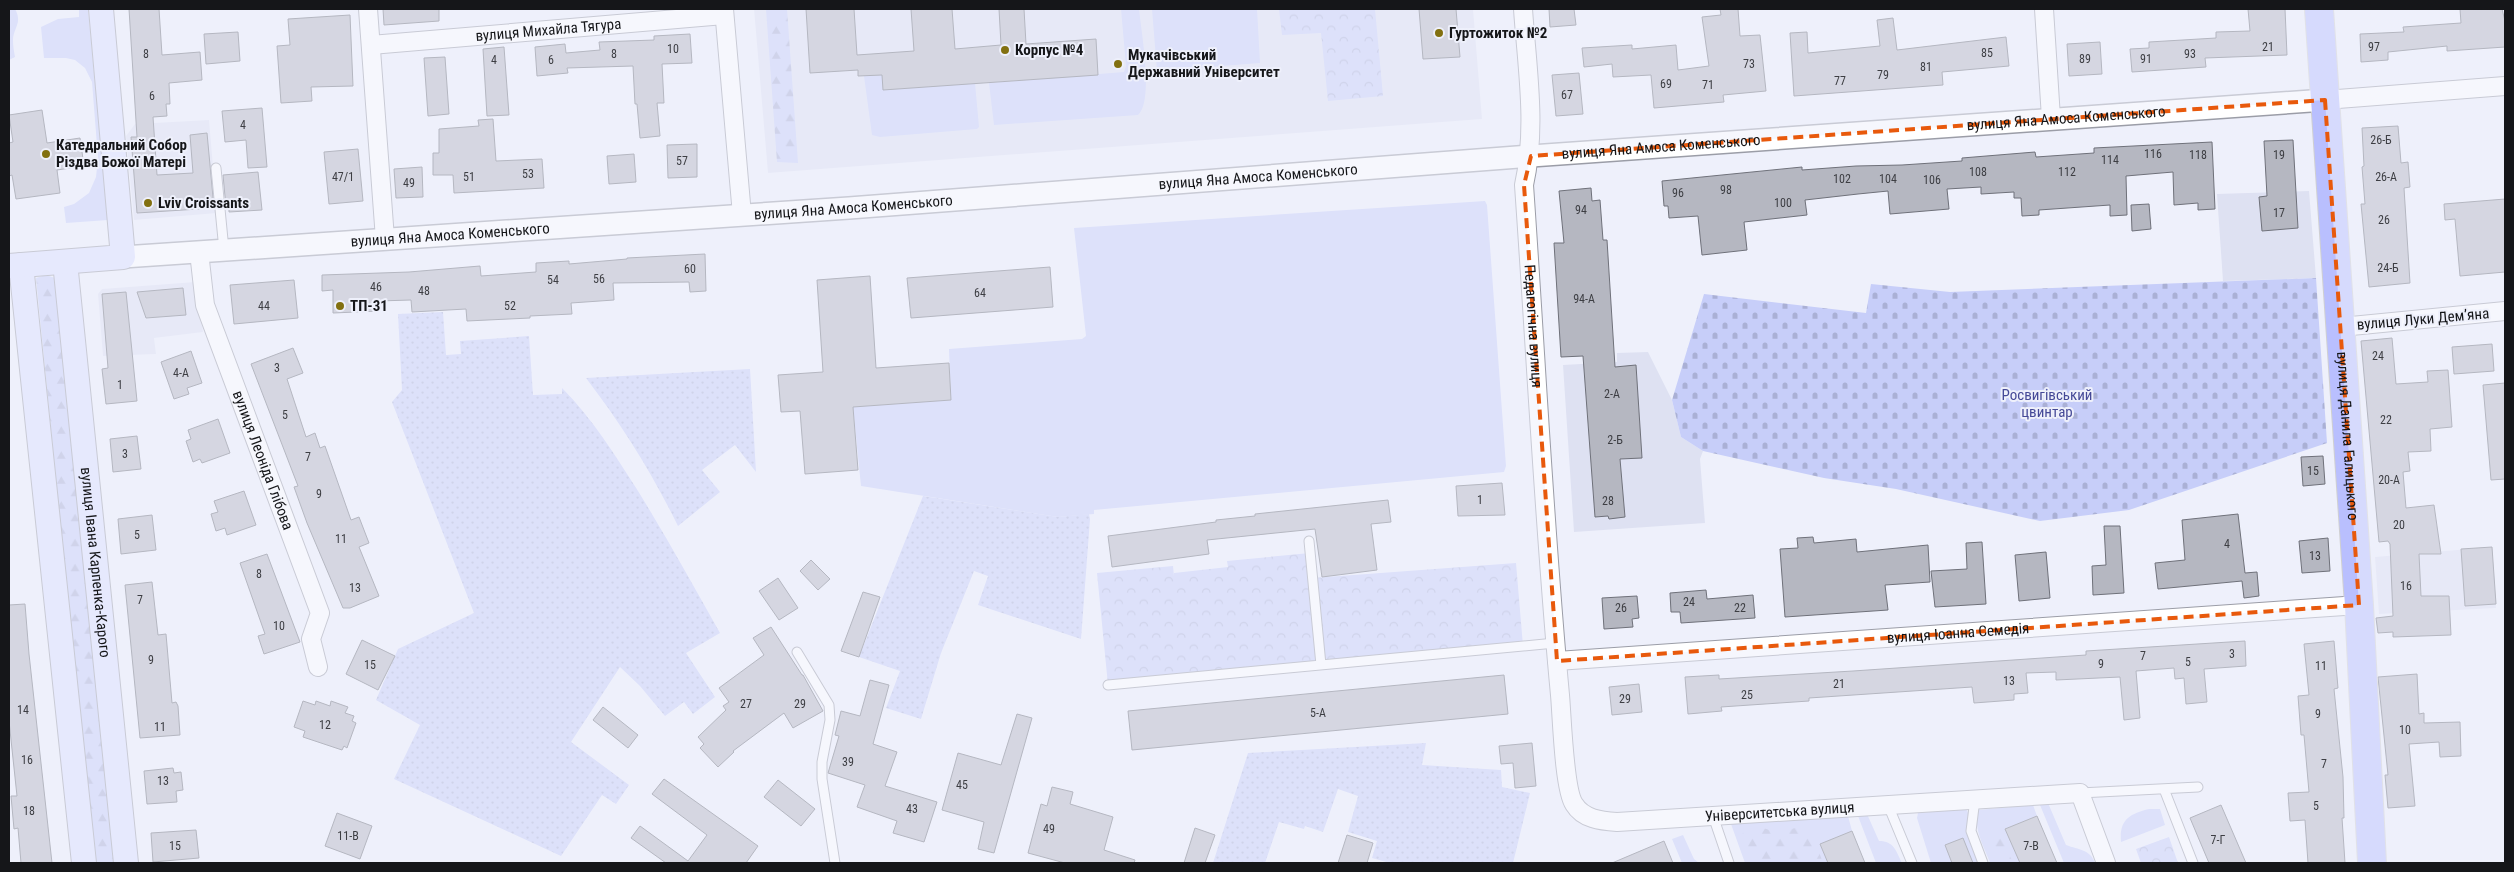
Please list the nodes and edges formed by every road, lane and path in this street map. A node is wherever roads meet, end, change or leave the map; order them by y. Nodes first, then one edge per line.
1 (101, 9) edge
2 (368, 9) edge
3 (1523, 9) edge
4 (2044, 9) edge
5 (2319, 9) edge
6 (724, 12) edge
7 (371, 45) junction
8 (2505, 86) edge
9 (2325, 100) junction
10 (2051, 118) junction
11 (1531, 156) junction
12 (216, 168) dead end
13 (742, 214) junction
14 (385, 238) junction
15 (224, 250) junction
16 (199, 252) junction
17 (124, 257) junction
18 (65, 262) junction
19 (15, 265) edge
20 (2505, 311) edge
21 (2340, 327) junction
22 (1309, 541) dead end
23 (2359, 605) junction
24 (797, 652) dead end
25 (1556, 652) junction
26 (1321, 665) junction
27 (318, 667) dead end
28 (1108, 685) dead end
29 (2198, 787) dead end
30 (2164, 789) junction
31 (2080, 793) junction
32 (1975, 799) junction
33 (1888, 805) junction
34 (1713, 816) junction
35 (84, 863) edge
36 (126, 863) edge
37 (835, 863) edge
38 (1729, 863) edge
39 (1912, 863) edge
40 (1983, 863) edge
41 (2106, 863) edge
42 (2193, 863) edge
43 (2372, 863) edge

1 - 17 main road
2 - 7 street
3 - 11 street, Педагогічна вулиця
4 - 10 street
5 - 9 main road, вулиця Данила Галицького
6 - 7 street, вулиця Михайла Тягура
6 - 13 street
7 - 14 street
8 - 9 street, вулиця Яна Амоса Коменського
9 - 10 street, вулиця Яна Амоса Коменського
9 - 21 main road, вулиця Данила Галицького
10 - 11 street, вулиця Яна Амоса Коменського
11 - 13 street, вулиця Яна Амоса Коменського
11 - 25 street, Педагогічна вулиця
12 - 15 lane
13 - 14 street, вулиця Яна Амоса Коменського
14 - 15 street, вулиця Яна Амоса Коменського
15 - 16 street, вулиця Яна Амоса Коменського
16 - 17 street, вулиця Яна Амоса Коменського
16 - 27 street, вулиця Леоніда Глібова
17 - 18 main road, вулиця Яна Амоса Коменського
18 - 19 main road, вулиця Яна Амоса Коменського
18 - 36 main road, вулиця Івана Карпенка-Карого
19 - 35 main road
20 - 21 street, вулиця Луки Демʼяна
21 - 23 main road, вулиця Данила Галицького
22 - 26 lane
23 - 25 street, вулиця Іоанна Семедія
23 - 43 main road, вулиця Данила Галицького
24 - 37 lane
25 - 26 lane
25 - 34 street, Університетська вулиця
26 - 28 lane
29 - 30 lane
30 - 31 lane
30 - 42 lane
31 - 32 street, Університетська вулиця
31 - 41 street
32 - 33 street, Університетська вулиця
32 - 40 lane
33 - 34 street, Університетська вулиця
33 - 39 lane
34 - 38 lane

